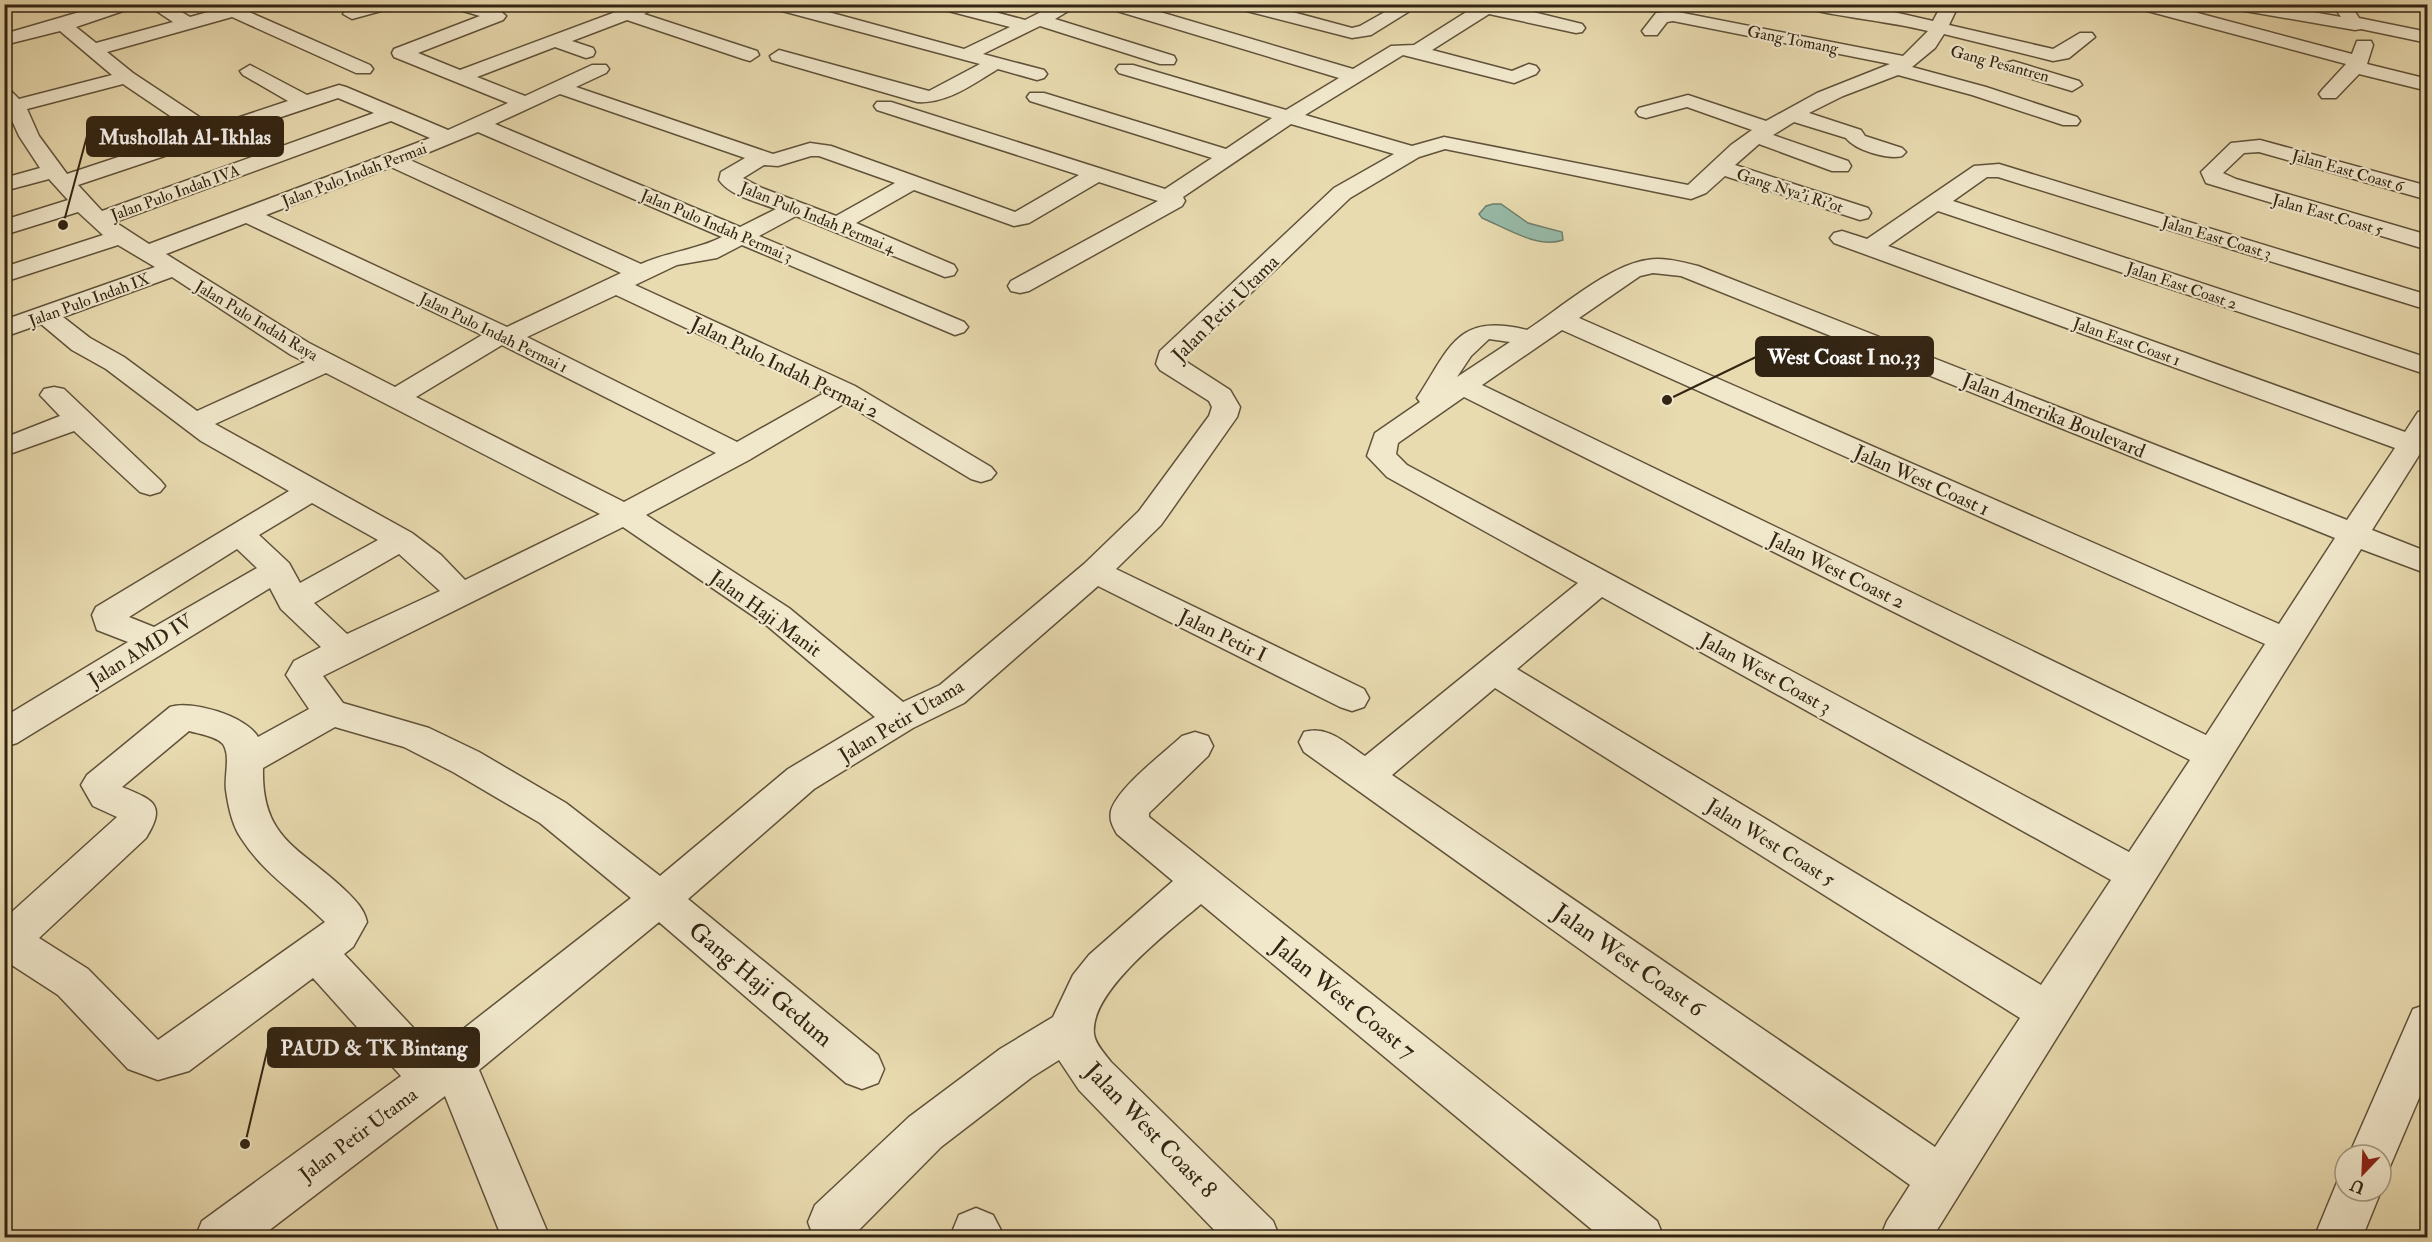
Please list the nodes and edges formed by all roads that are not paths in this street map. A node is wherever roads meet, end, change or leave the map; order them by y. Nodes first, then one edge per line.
1 (126, 4) edge
2 (153, 4) edge
3 (258, 4) edge
4 (386, 4) edge
5 (654, 4) edge
6 (777, 4) edge
7 (943, 4) edge
8 (1072, 4) edge
9 (1113, 4) edge
10 (1241, 4) edge
11 (1378, 4) edge
12 (1810, 4) edge
13 (2142, 4) edge
14 (2343, 4) edge
15 (513, 6) dead end
16 (1490, 6) edge
17 (2245, 6) dead end
18 (592, 8) dead end
19 (1408, 8) edge
20 (460, 9) edge
21 (233, 11) junction
22 (352, 14) dead end
23 (491, 14) junction
24 (1945, 15) edge
25 (624, 16) junction
26 (1033, 23) junction
27 (189, 24) junction
28 (2354, 24) junction
29 (63, 25) junction
30 (1576, 28) dead end
31 (1651, 31) dead end
32 (2026, 36) dead end
33 (2086, 37) dead end
34 (2427, 38) edge
35 (4, 40) edge
36 (555, 40) junction
37 (1927, 44) junction
38 (93, 50) junction
39 (1950, 50) dead end
40 (1416, 51) junction
41 (586, 52) dead end
42 (750, 55) dead end
43 (966, 55) junction
44 (779, 56) dead end
45 (1995, 62) dead end
46 (996, 63) junction
47 (2357, 64) junction
48 (1902, 66) junction
49 (363, 69) dead end
50 (599, 69) dead end
51 (1126, 69) dead end
52 (1162, 70) dead end
53 (1529, 70) dead end
54 (250, 71) dead end
55 (1037, 74) dead end
56 (1354, 76) junction
57 (126, 77) junction
58 (458, 77) junction
59 (2072, 85) dead end
60 (2427, 85) edge
61 (560, 88) junction
62 (2329, 94) dead end
63 (1037, 97) dead end
64 (304, 102) junction
65 (8, 103) edge
66 (526, 103) junction
67 (884, 106) dead end
68 (1646, 112) dead end
69 (388, 115) junction
70 (1794, 115) junction
71 (1288, 117) junction
72 (2070, 121) dead end
73 (479, 125) junction
74 (1763, 132) junction
75 (211, 134) junction
76 (448, 138) junction
77 (1895, 152) dead end
78 (1412, 153) junction
79 (1228, 156) junction
80 (762, 157) junction
81 (1816, 158) junction
82 (392, 160) junction
83 (246, 165) junction
84 (1720, 166) junction
85 (1840, 166) dead end
86 (1792, 172) dead end
87 (1097, 174) junction
88 (58, 176) junction
89 (913, 182) junction
90 (2228, 184) joint
91 (4, 185) edge
92 (306, 192) junction
93 (2427, 193) edge
94 (1168, 197) junction
95 (82, 203) junction
96 (1935, 203) junction
97 (796, 207) junction
98 (1860, 213) dead end
99 (247, 215) junction
100 (98, 220) junction
101 (838, 224) junction
102 (4, 228) edge
103 (743, 236) junction
104 (120, 237) junction
105 (1842, 238) dead end
106 (2427, 243) edge
107 (1870, 249) junction
108 (146, 253) junction
109 (174, 268) junction
110 (945, 270) dead end
111 (642, 274) junction
112 (4, 275) edge
113 (617, 286) junction
114 (1020, 286) dead end
115 (2427, 303) edge
116 (45, 315) junction
117 (1559, 319) junction
118 (956, 327) dead end
119 (4, 329) edge
120 (504, 336) junction
121 (1530, 339) junction
122 (327, 362) junction
123 (2427, 368) edge
124 (1461, 385) junction
125 (844, 392) junction
126 (54, 395) dead end
127 (398, 397) junction
128 (1421, 412) junction
129 (78, 419) junction
130 (197, 422) junction
131 (2419, 431) edge
132 (6, 446) edge
133 (739, 454) junction
134 (1397, 471) joint
135 (981, 473) dead end
136 (150, 486) dead end
137 (311, 491) junction
138 (626, 515) junction
139 (239, 534) junction
140 (2353, 534) junction
141 (401, 540) junction
142 (2424, 564) edge
143 (278, 570) junction
144 (1095, 571) junction
145 (1600, 582) junction
146 (461, 596) junction
147 (292, 601) junction
148 (155, 640) junction
149 (2286, 640) junction
150 (342, 649) junction
151 (1493, 671) junction
152 (1352, 698) dead end
153 (331, 713) junction
154 (900, 719) junction
155 (4, 734) edge
156 (1317, 742) dead end
157 (1195, 746) dead end
158 (2213, 754) junction
159 (245, 761) junction
160 (1366, 776) junction
161 (2136, 875) junction
162 (1199, 882) junction
163 (660, 898) junction
164 (7, 939) edge
165 (316, 952) junction
166 (2048, 1012) junction
167 (2427, 1023) edge
168 (1071, 1029) junction
169 (862, 1069) dead end
170 (443, 1071) junction
171 (2377, 1143) edge
172 (1941, 1179) junction
173 (2352, 1203) edge
174 (832, 1222) dead end
175 (219, 1238) edge
176 (526, 1238) edge
177 (1256, 1238) edge
178 (1640, 1238) edge
179 (1904, 1238) edge
180 (2338, 1238) edge

1 - 29 street
2 - 27 street
3 - 21 street
4 - 22 street
5 - 25 street
6 - 43 street
7 - 26 street
8 - 26 street
9 - 56 street
10 - 19 street
11 - 19 street
12 - 24 street
13 - 47 street
14 - 28 street
15 - 23 street
16 - 30 street
16 - 40 street
17 - 28 street
18 - 25 street
20 - 23 street
21 - 27 street
21 - 49 street
23 - 58 street
24 - 32 street
24 - 33 street
24 - 37 street, Jalan Petir Utama
25 - 36 street
25 - 42 street
26 - 43 street
26 - 52 street
27 - 38 street
28 - 34 street
28 - 47 street
29 - 35 street
29 - 38 street
31 - 48 street, Gang Tomang
36 - 41 street
36 - 58 street
37 - 39 street, Gang Pesantren
37 - 48 street, Jalan Petir Utama
38 - 57 street
40 - 53 street
40 - 56 street
43 - 46 street
44 - 46 street
45 - 59 street, Gang Pesantren
46 - 55 street
47 - 60 street
47 - 62 street
48 - 70 street, Jalan Petir Utama
48 - 72 street, Gang Tomang
50 - 61 street, Jalan Pulo Indah Permai
51 - 71 street
54 - 64 street
56 - 71 street
57 - 65 street
57 - 75 street
58 - 66 street
61 - 66 street, Jalan Pulo Indah Permai
61 - 80 street, Jalan Pulo Indah Permai 4
63 - 79 street
64 - 69 street
64 - 75 street
65 - 88 street, Jalan Pulo Indah Raya
66 - 73 street, Jalan Pulo Indah Permai
67 - 87 street
68 - 74 street
69 - 76 street
69 - 83 street, Jalan Pulo Indah IVA
70 - 74 street, Jalan Petir Utama
70 - 77 street
71 - 78 street
71 - 79 street
73 - 76 street, Jalan Pulo Indah Permai
73 - 103 street, Jalan Pulo Indah Permai 3
74 - 81 street
74 - 84 street, Jalan Petir Utama
75 - 88 street
76 - 82 street, Jalan Pulo Indah Permai
78 - 84 street, Jalan Petir Utama
78 - 144 street, Jalan Petir Utama
79 - 94 street
80 - 89 street, Jalan Pulo Indah Permai 4
80 - 97 street, Jalan Pulo Indah Permai 4
81 - 85 street
81 - 86 street
82 - 92 street, Jalan Pulo Indah Permai
82 - 111 street
83 - 92 street
83 - 100 street, Jalan Pulo Indah IVA
84 - 98 street, Gang Nya'i Ri'ot
87 - 89 street, Jalan Pulo Indah Permai 4
87 - 94 street
88 - 91 street
88 - 95 street, Jalan Pulo Indah Raya
89 - 101 street
90 - 93 street, Jalan East Coast 6
90 - 106 street, Jalan East Coast 5
92 - 99 street, Jalan Pulo Indah Permai
94 - 114 street
95 - 100 street, Jalan Pulo Indah Raya
95 - 102 street
96 - 107 street
96 - 115 street, Jalan East Coast 3
96 - 123 street, Jalan East Coast 2
97 - 101 street, Jalan Pulo Indah Permai 4
97 - 103 street
99 - 108 street, Jalan Pulo Indah Permai
99 - 120 street, Jalan Pulo Indah Permai 1
100 - 104 street, Jalan Pulo Indah Raya
101 - 110 street, Jalan Pulo Indah Permai 4
103 - 111 street
103 - 118 street, Jalan Pulo Indah Permai 3
104 - 108 street, Jalan Pulo Indah Raya
104 - 112 street
105 - 107 street, Jalan East Coast 1
107 - 131 street, Jalan East Coast 1
108 - 109 street, Jalan Pulo Indah Raya
109 - 116 street, Jalan Pulo Indah IX
109 - 122 street, Jalan Pulo Indah Raya
111 - 113 street
113 - 120 street
113 - 125 street, Jalan Pulo Indah Permai 2
116 - 119 street, Jalan Pulo Indah IX
116 - 130 street
117 - 121 street, Jalan Amerika Boulevard
117 - 140 street, Jalan Amerika Boulevard
117 - 149 street, Jalan West Coast 1
120 - 127 street
120 - 133 street, Jalan Pulo Indah Permai 1
121 - 124 street, Jalan Amerika Boulevard
121 - 128 street
122 - 127 street, Jalan Pulo Indah Raya
122 - 130 street
124 - 128 street, Jalan Amerika Boulevard
124 - 158 street, Jalan West Coast 2
125 - 133 street
125 - 135 street, Jalan Pulo Indah Permai 2
126 - 129 street
127 - 138 street, Jalan Pulo Indah Raya
128 - 134 street, Jalan Amerika Boulevard
129 - 132 street
129 - 136 street
130 - 137 street
131 - 140 street
133 - 138 street
134 - 145 street, Jalan West Coast 3
137 - 139 street
137 - 141 street
138 - 146 street
138 - 154 street, Jalan Haji Manit
139 - 143 street
139 - 148 street
140 - 142 street, Jalan Amerika Boulevard
140 - 149 street
141 - 146 street
141 - 147 street
143 - 147 street
143 - 148 street, Jalan AMD IV
144 - 152 street, Jalan Petir I
144 - 154 street, Jalan Petir Utama
145 - 151 street
145 - 161 street, Jalan West Coast 3
146 - 150 street
147 - 150 street
148 - 155 street, Jalan AMD IV
149 - 158 street
150 - 153 street
151 - 160 street
151 - 166 street, Jalan West Coast 5
153 - 159 street
153 - 163 street, Gang Haji Gedum
154 - 163 street, Jalan Petir Utama
156 - 160 street, Jalan West Coast 6
157 - 162 street, Jalan West Coast 7
158 - 161 street
159 - 164 street
159 - 165 street
160 - 172 street, Jalan West Coast 6
161 - 166 street
162 - 168 street
162 - 178 street, Jalan West Coast 7
163 - 169 street, Gang Haji Gedum
163 - 170 street, Jalan Petir Utama
164 - 165 street
165 - 170 street
166 - 172 street
167 - 171 street
168 - 174 street
168 - 177 street, Jalan West Coast 8
170 - 175 street, Jalan Petir Utama
170 - 176 street
172 - 179 street
173 - 180 street

